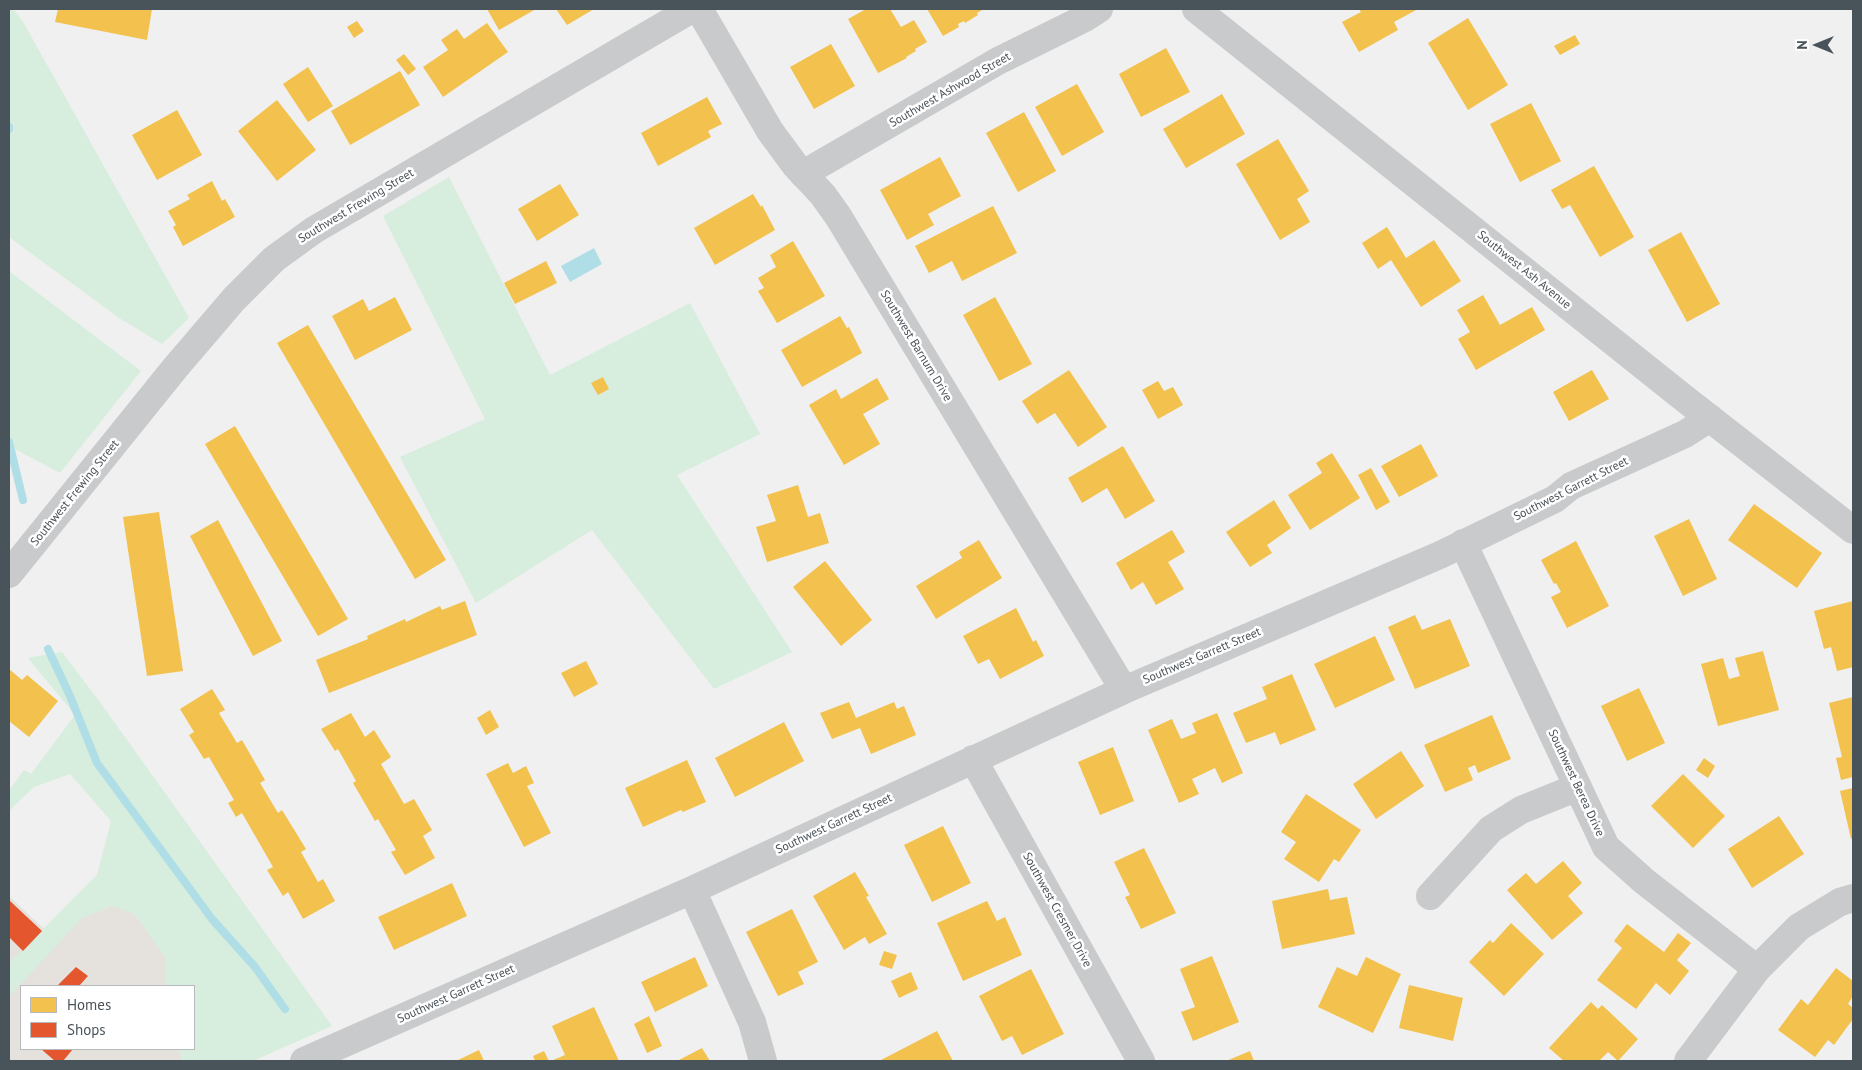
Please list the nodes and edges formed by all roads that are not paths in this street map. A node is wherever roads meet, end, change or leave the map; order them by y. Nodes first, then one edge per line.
1 (692, 9) edge
2 (700, 9) edge
3 (1099, 9) edge
4 (1196, 9) edge
5 (803, 174) junction
6 (1710, 418) junction
7 (1853, 530) edge
8 (1463, 543) junction
9 (9, 574) edge
10 (1124, 690) junction
11 (973, 759) junction
12 (1578, 787) junction
13 (692, 890) junction
14 (1430, 896) dead end
15 (1853, 898) edge
16 (1758, 970) junction
17 (304, 1061) edge
18 (763, 1061) edge
19 (1141, 1061) edge
20 (1688, 1061) edge

1 - 9 street, Southwest Frewing Street
2 - 5 street, Southwest Barnum Drive
3 - 5 street, Southwest Ashwood Street
4 - 6 street, Southwest Ash Avenue
5 - 10 street, Southwest Barnum Drive
6 - 7 street, Southwest Ash Avenue
6 - 8 street, Southwest Garrett Street
8 - 10 street, Southwest Garrett Street
8 - 12 street, Southwest Berea Drive
10 - 11 street, Southwest Garrett Street
11 - 13 street, Southwest Garrett Street
11 - 19 street, Southwest Cresmer Drive
12 - 14 street
12 - 16 street, Southwest Berea Drive
13 - 17 street, Southwest Garrett Street
13 - 18 street
15 - 16 street
16 - 20 street

